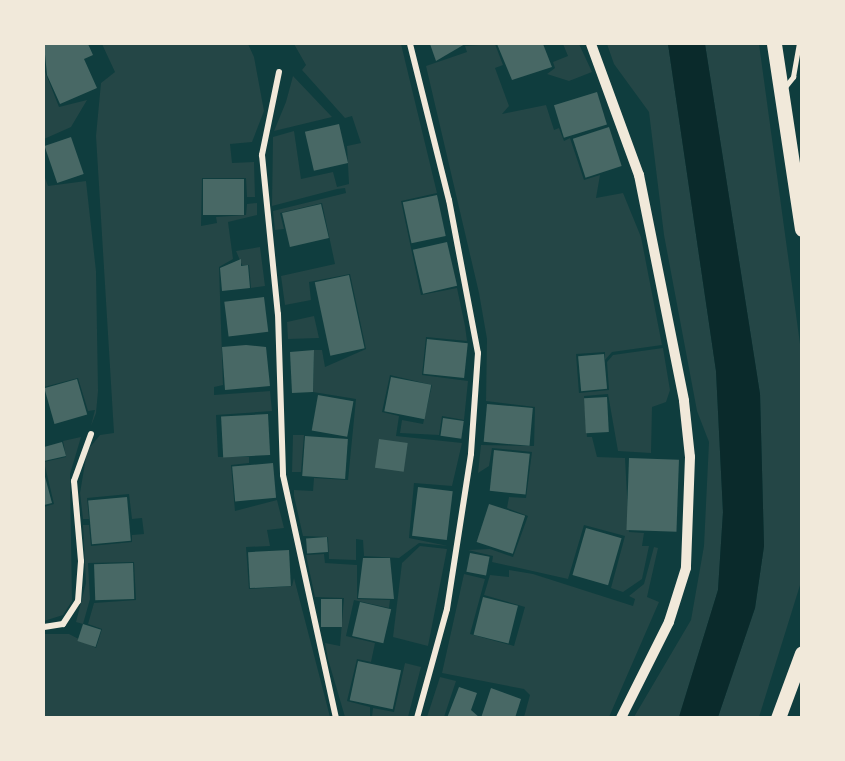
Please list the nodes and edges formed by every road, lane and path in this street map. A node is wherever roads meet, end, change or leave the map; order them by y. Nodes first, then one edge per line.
1 (410, 44) edge
2 (591, 44) edge
3 (774, 44) edge
4 (799, 44) edge
5 (279, 72) dead end
6 (782, 92) junction
7 (801, 229) edge
8 (92, 434) dead end
9 (44, 627) edge
10 (801, 653) edge
11 (336, 717) edge
12 (417, 717) edge
13 (621, 717) edge
14 (778, 717) edge

1 - 12 street
2 - 13 street
3 - 6 main road
4 - 6 lane
5 - 11 street
6 - 7 main road
8 - 9 street
10 - 14 main road

